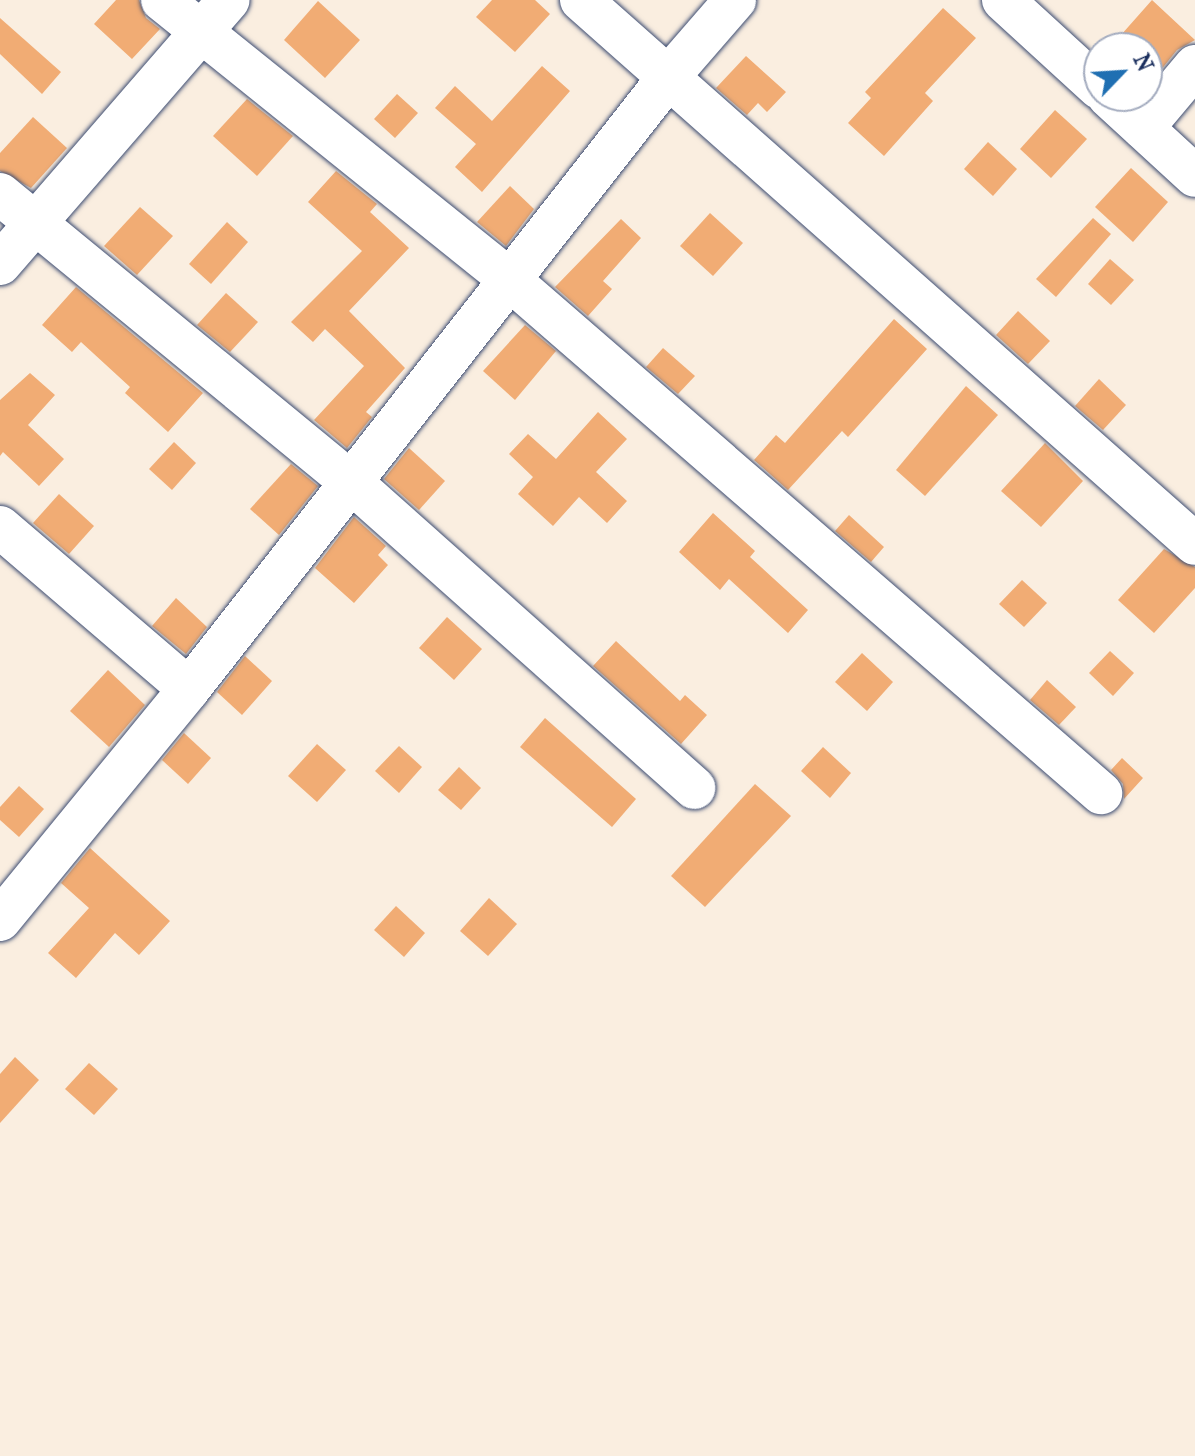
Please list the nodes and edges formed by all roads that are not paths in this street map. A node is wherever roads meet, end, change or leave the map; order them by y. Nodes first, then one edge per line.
1 (162, 0) edge
2 (229, 0) edge
3 (581, 0) edge
4 (735, 0) edge
5 (1003, 0) edge
6 (199, 35) junction
7 (1195, 66) edge
8 (1083, 73) edge
9 (671, 74) junction
10 (1126, 112) edge
11 (1143, 128) junction
12 (1195, 176) edge
13 (0, 194) edge
14 (34, 226) junction
15 (0, 264) edge
16 (510, 280) junction
17 (351, 482) junction
18 (0, 527) edge
19 (1195, 544) edge
20 (189, 689) junction
21 (694, 788) dead end
22 (1101, 793) dead end
23 (0, 920) edge

1 - 6 street
2 - 6 street
3 - 9 street
4 - 9 street
5 - 8 street
6 - 14 street
6 - 16 street
7 - 11 street
9 - 16 street
9 - 19 street
10 - 11 street
11 - 12 street
13 - 14 street
14 - 15 street
14 - 17 street
16 - 17 street
16 - 22 street
17 - 20 street
17 - 21 street
18 - 20 street
20 - 23 street

